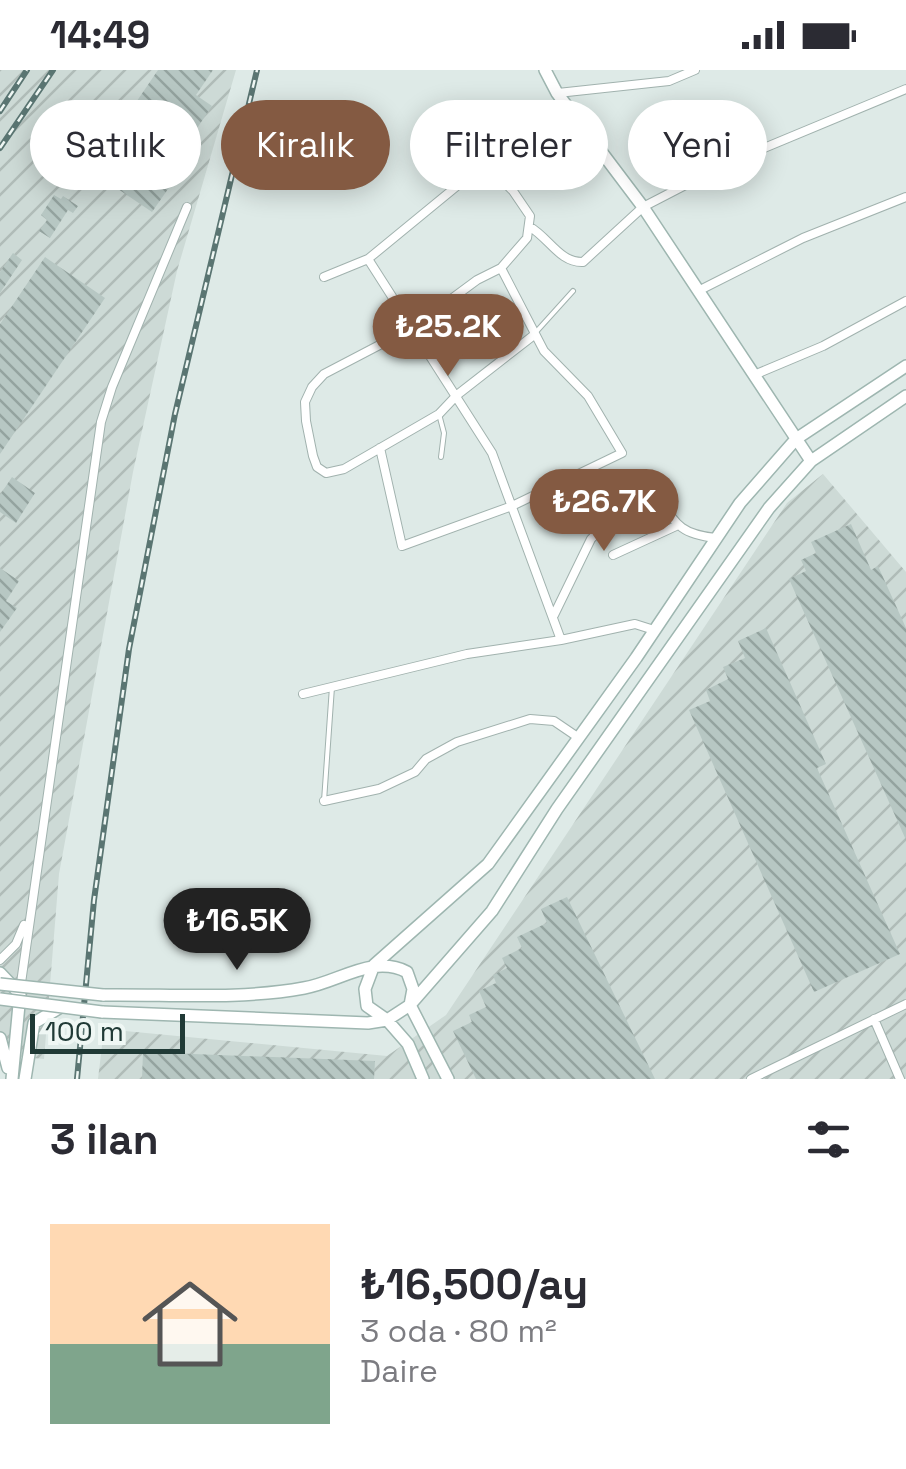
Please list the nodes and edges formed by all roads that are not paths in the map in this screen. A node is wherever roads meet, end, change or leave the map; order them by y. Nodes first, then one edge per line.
1 (545, 70) edge
2 (695, 70) edge
3 (906, 89) edge
4 (558, 93) junction
5 (906, 197) edge
6 (187, 207) dead end
7 (643, 207) junction
8 (530, 226) junction
9 (368, 259) junction
10 (501, 268) junction
11 (324, 277) dead end
12 (573, 291) dead end
13 (698, 291) junction
14 (906, 301) edge
15 (412, 328) junction
16 (534, 334) junction
17 (906, 366) edge
18 (754, 374) junction
19 (458, 395) junction
20 (906, 396) edge
21 (439, 414) junction
22 (796, 439) junction
23 (380, 448) junction
24 (441, 457) dead end
25 (811, 461) junction
26 (512, 506) junction
27 (676, 526) junction
28 (716, 538) junction
29 (613, 555) dead end
30 (554, 615) junction
31 (654, 630) junction
32 (561, 640) junction
33 (332, 687) junction
34 (303, 694) dead end
35 (579, 738) junction
36 (324, 801) joint
37 (30, 906) junction
38 (0, 960) edge
39 (374, 965) junction
40 (0, 973) edge
41 (0, 984) edge
42 (20, 994) junction
43 (0, 999) edge
44 (906, 1004) edge
45 (410, 1005) junction
46 (60, 1008) junction
47 (0, 1009) edge
48 (387, 1020) junction
49 (874, 1020) junction
50 (0, 1038) edge
51 (11, 1079) edge
52 (25, 1079) edge
53 (423, 1079) edge
54 (448, 1079) edge
55 (750, 1079) edge
56 (900, 1079) edge

1 - 4 street
2 - 4 street
3 - 7 street
4 - 7 street
5 - 13 street
6 - 37 street
7 - 8 street
7 - 13 street
8 - 9 street
8 - 10 street
9 - 11 street
9 - 15 street
10 - 15 street
10 - 16 street
12 - 16 lane
13 - 18 street
14 - 18 street
15 - 19 street
15 - 23 street
16 - 19 street
16 - 26 street
17 - 22 street
18 - 22 street
19 - 21 street
19 - 26 street
20 - 25 street
21 - 23 street
21 - 24 lane
22 - 25 street
22 - 28 street
23 - 26 street
25 - 45 street
26 - 30 street
27 - 28 street
27 - 29 street
27 - 30 street
28 - 31 street
30 - 32 street
31 - 32 street
31 - 35 street
32 - 33 street
33 - 34 street
33 - 36 lane
35 - 36 street
35 - 39 street
37 - 38 street
37 - 42 street
39 - 41 street, bridge
39 - 45 street
39 - 48 street
40 - 42 street
42 - 47 street
42 - 51 street
43 - 46 street, bridge
44 - 49 street
45 - 48 street
45 - 54 street
46 - 48 street, bridge
46 - 52 street
48 - 53 street
49 - 55 street
49 - 56 street
50 - 51 street

